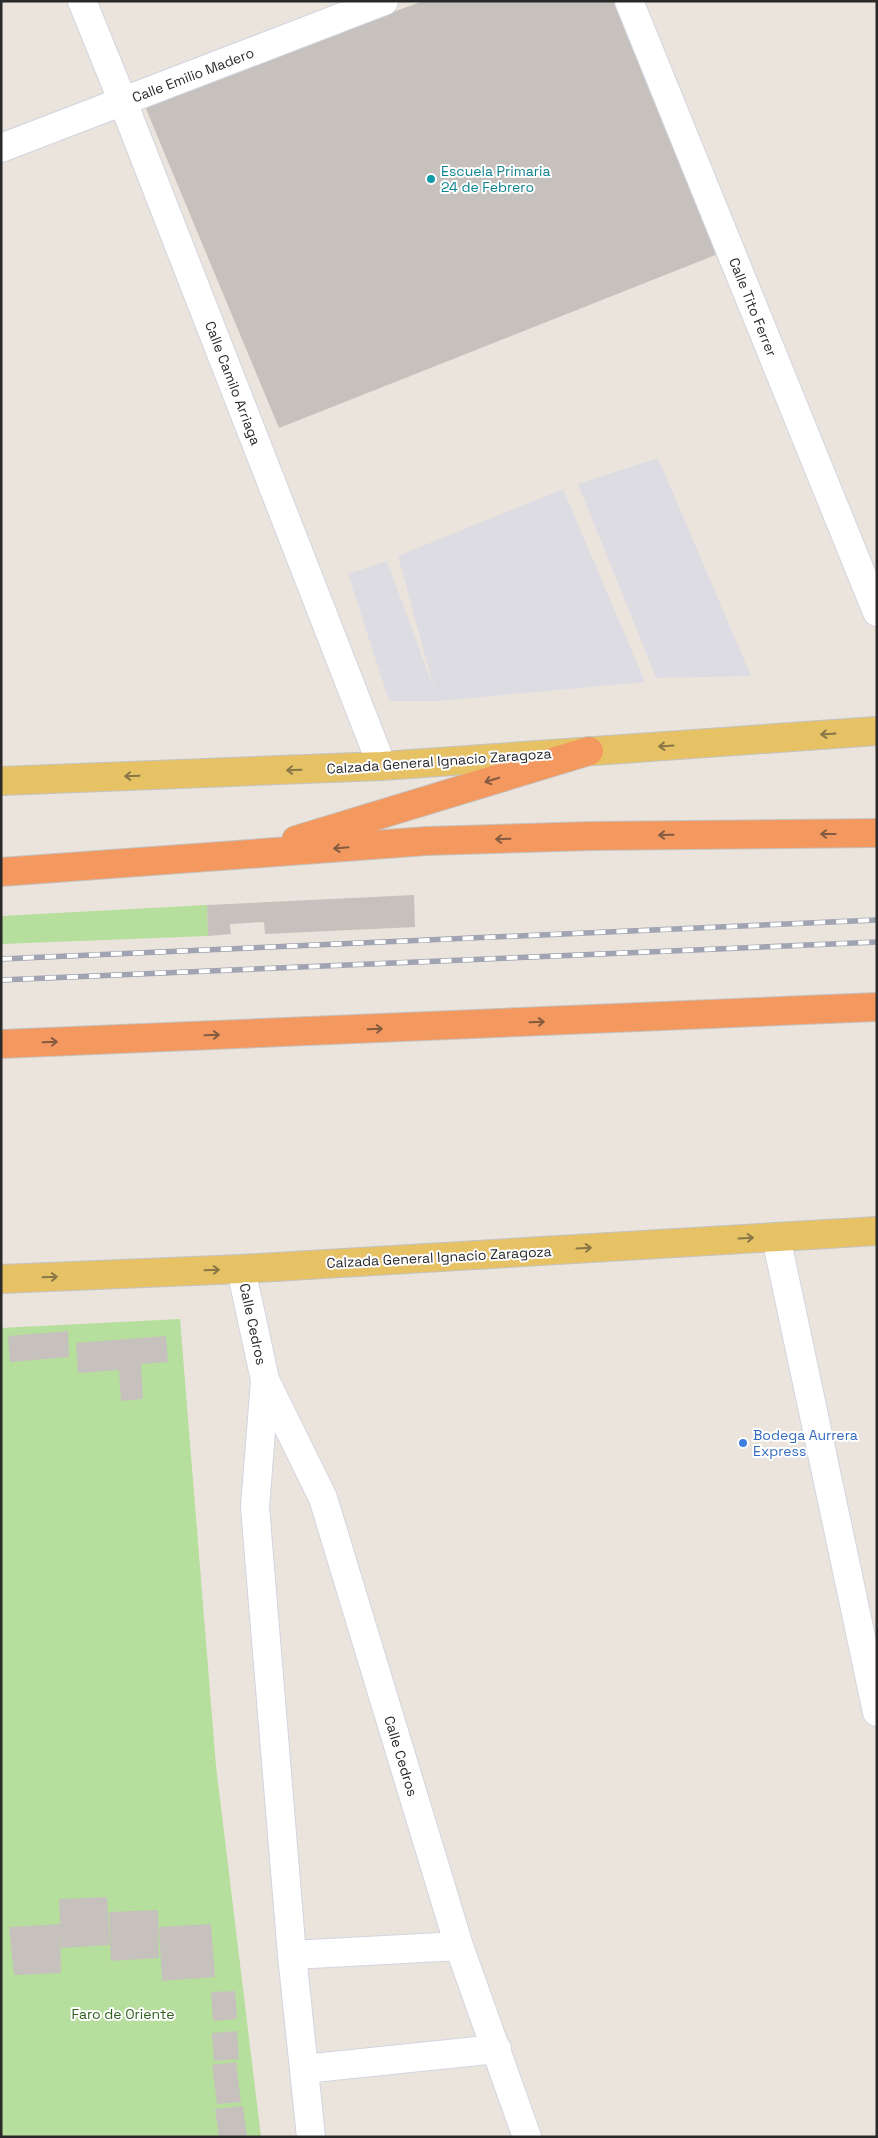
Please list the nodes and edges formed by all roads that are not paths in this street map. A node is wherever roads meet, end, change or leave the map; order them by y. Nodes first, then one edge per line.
1 (82, 1) edge
2 (384, 1) edge
3 (629, 1) edge
4 (123, 102) junction
5 (1, 148) edge
6 (877, 612) edge
7 (877, 731) edge
8 (589, 751) junction
9 (382, 766) junction
10 (1, 781) edge
11 (877, 833) edge
12 (246, 856) junction
13 (1, 872) edge
14 (877, 1007) edge
15 (1, 1044) edge
16 (877, 1231) edge
17 (776, 1237) junction
18 (241, 1269) junction
19 (1, 1279) edge
20 (265, 1380) junction
21 (877, 1712) edge
22 (459, 1946) junction
23 (292, 1955) junction
24 (497, 2049) junction
25 (304, 2069) junction
26 (311, 2137) edge
27 (527, 2137) edge

1 - 4 street, Calle Camilo Arriaga
2 - 4 street, Calle Emilio Madero
3 - 6 street, Calle Tito Ferrer
4 - 5 street, Calle Emilio Madero
4 - 9 street, Calle Camilo Arriaga
7 -> 8 main road, Calzada General Ignacio Zaragoza
8 - 9 main road, Calzada General Ignacio Zaragoza
8 -> 12 highway
9 -> 10 main road, Calzada General Ignacio Zaragoza
11 -> 12 highway
12 - 13 highway
15 -> 14 highway
16 - 17 main road, Calzada General Ignacio Zaragoza
18 -> 17 main road, Calzada General Ignacio Zaragoza
17 - 21 street
19 -> 18 main road, Calzada General Ignacio Zaragoza
18 - 20 street, Calle Cedros
20 - 22 street, Calle Cedros
20 - 23 street, Calle Cedros
22 - 23 street
22 - 24 street, Calle Cedros
23 - 25 street, Calle Cedros
24 - 25 street
24 - 27 street, Calle Cedros
25 - 26 street, Calle Cedros

